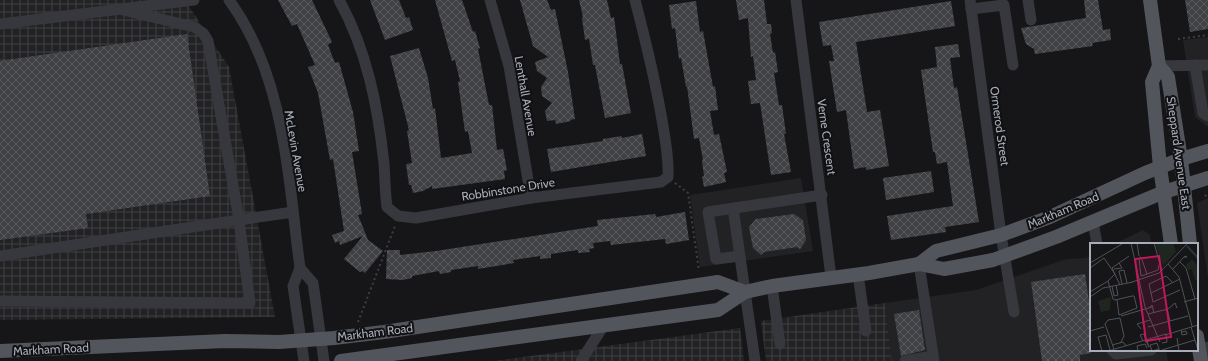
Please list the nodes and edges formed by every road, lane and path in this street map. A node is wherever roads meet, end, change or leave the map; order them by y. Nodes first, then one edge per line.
1 (194, 0) edge
2 (229, 0) edge
3 (339, 0) edge
4 (490, 0) edge
5 (635, 0) edge
6 (796, 0) edge
7 (1028, 0) edge
8 (1150, 0) edge
9 (1006, 3) edge
10 (970, 4) edge
11 (122, 10) junction
12 (1031, 20) dead end
13 (0, 24) edge
14 (1208, 35) edge
15 (1178, 39) dead end
16 (1013, 65) dead end
17 (1195, 65) junction
18 (1208, 65) edge
19 (1159, 66) junction
20 (1208, 116) edge
21 (1208, 152) edge
22 (1181, 159) junction
23 (1160, 167) junction
24 (668, 177) junction
25 (1208, 178) edge
26 (1184, 185) junction
27 (1164, 192) junction
28 (822, 195) junction
29 (1205, 196) dead end
30 (531, 198) junction
31 (1208, 198) edge
32 (733, 208) junction
33 (293, 212) junction
34 (398, 216) junction
35 (239, 220) junction
36 (1093, 222) junction
37 (1000, 234) junction
38 (1097, 243) edge
39 (1171, 243) edge
40 (1190, 243) edge
41 (0, 256) edge
42 (740, 256) junction
43 (1005, 256) junction
44 (919, 264) junction
45 (300, 268) junction
46 (699, 271) dead end
47 (858, 274) junction
48 (831, 277) junction
49 (772, 286) junction
50 (744, 292) junction
51 (0, 301) edge
52 (1014, 312) dead end
53 (358, 322) dead end
54 (604, 325) junction
55 (866, 331) dead end
56 (322, 338) junction
57 (1198, 339) edge
58 (301, 341) junction
59 (780, 344) dead end
60 (0, 351) edge
61 (1113, 351) edge
62 (1142, 351) edge
63 (1204, 355) edge
64 (934, 359) edge
65 (304, 361) edge
66 (324, 361) edge
67 (342, 361) edge
68 (581, 361) edge
69 (755, 361) edge
70 (905, 361) edge

1 - 11 street
2 - 33 street, McLevin Avenue
3 - 34 street
4 - 30 street, Lenthall Avenue
5 - 24 street
6 - 28 street, Verne Crescent
7 - 12 street
8 - 19 main road, Sheppard Avenue East
9 - 10 street
9 - 16 street
10 - 37 street, Ormerod Street
11 - 13 street
11 - 35 street
14 - 15 path
17 - 18 street
17 - 19 street
17 - 20 street
19 - 22 main road, Sheppard Avenue East
19 - 23 main road, Sheppard Avenue East
21 - 22 main road, Markham Road
22 - 23 main road, Markham Road
22 - 26 main road, Sheppard Avenue East
23 - 27 main road, Sheppard Avenue East
23 - 37 main road, Markham Road
24 - 30 street, Robbinstone Drive
24 - 46 path
25 - 26 main road, Markham Road
26 - 27 main road, Markham Road
26 - 40 main road, Sheppard Avenue East
27 - 36 main road, Markham Road
27 - 39 main road, Sheppard Avenue East
28 - 32 street
28 - 48 street, Verne Crescent
29 - 31 path
30 - 34 street, Robbinstone Drive
32 - 42 street
32 - 42 street
33 - 35 street
33 - 45 street, McLevin Avenue
34 - 53 path
35 - 41 street
35 - 51 street
36 - 38 street
36 - 43 main road, Markham Road
37 - 43 street, Ormerod Street
37 - 44 main road, Markham Road
42 - 50 street
43 - 44 main road, Markham Road
43 - 52 street, Ormerod Street
44 - 47 main road, Markham Road
44 - 64 street
45 - 56 street
45 - 58 street, McLevin Avenue
47 - 48 main road, Markham Road
47 - 55 street
48 - 49 main road, Markham Road
49 - 50 main road, Markham Road
49 - 59 street
50 - 54 main road, Markham Road
50 - 56 main road, Markham Road
50 - 69 street
54 - 67 main road, Markham Road
54 - 68 street
56 - 58 main road, Markham Road
56 - 66 street
57 - 63 main road
58 - 60 main road, Markham Road
58 - 65 street, McLevin Avenue
61 - 62 street
64 - 70 street

